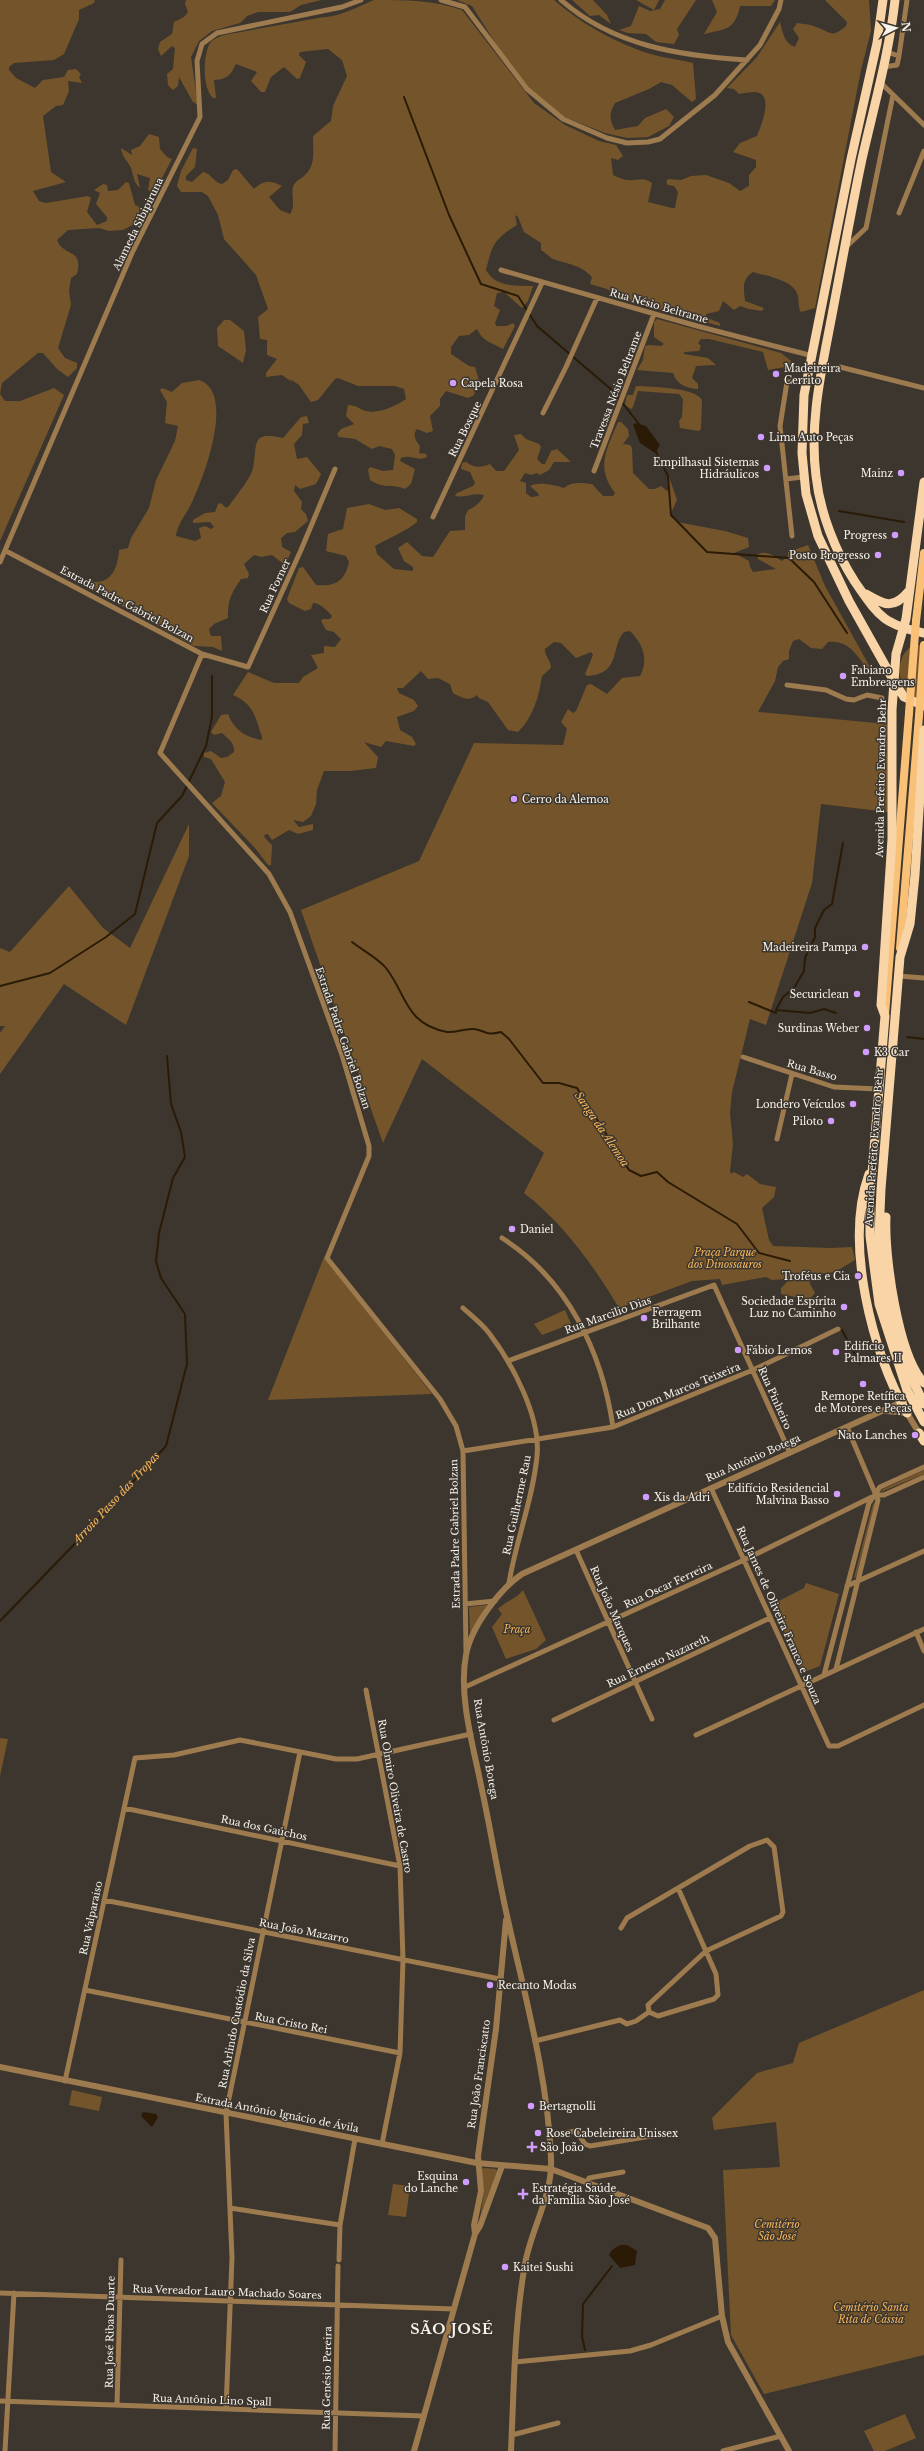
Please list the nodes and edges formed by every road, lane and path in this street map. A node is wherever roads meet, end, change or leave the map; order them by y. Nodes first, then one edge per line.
1 (360, 0) edge
2 (441, 0) edge
3 (561, 0) edge
4 (781, 0) edge
5 (879, 0) edge
6 (883, 0) edge
7 (895, 0) edge
8 (907, 0) edge
9 (882, 13) junction
10 (886, 52) junction
11 (899, 56) junction
12 (747, 60) junction
13 (883, 67) junction
14 (880, 82) junction
15 (893, 95) junction
16 (924, 124) edge
17 (924, 151) edge
18 (899, 213) dead end
19 (845, 248) junction
20 (501, 270) dead end
21 (542, 283) junction
22 (597, 298) junction
23 (654, 314) junction
24 (813, 356) junction
25 (840, 367) dead end
26 (807, 381) junction
27 (924, 388) edge
28 (543, 413) dead end
29 (335, 468) dead end
30 (594, 471) dead end
31 (803, 477) junction
32 (786, 479) junction
33 (924, 482) edge
34 (433, 517) dead end
35 (792, 536) dead end
36 (6, 551) junction
37 (924, 553) edge
38 (0, 562) edge
39 (909, 590) junction
40 (862, 592) junction
41 (904, 629) junction
42 (924, 633) edge
43 (924, 644) edge
44 (202, 654) junction
45 (895, 683) junction
46 (787, 685) dead end
47 (882, 698) dead end
48 (924, 706) edge
49 (924, 730) edge
50 (900, 957) junction
51 (898, 976) junction
52 (924, 978) edge
53 (885, 1016) junction
54 (743, 1057) dead end
55 (792, 1074) junction
56 (878, 1089) junction
57 (777, 1140) dead end
58 (873, 1163) junction
59 (502, 1238) dead end
60 (714, 1284) joint
61 (463, 1308) dead end
62 (838, 1330) dead end
63 (585, 1333) junction
64 (508, 1361) junction
65 (753, 1370) junction
66 (915, 1386) edge
67 (924, 1393) edge
68 (914, 1397) junction
69 (901, 1403) junction
70 (924, 1404) edge
71 (883, 1411) junction
72 (907, 1413) junction
73 (924, 1422) edge
74 (612, 1427) junction
75 (847, 1427) junction
76 (922, 1436) edge
77 (537, 1440) junction
78 (463, 1450) junction
79 (790, 1453) junction
80 (924, 1467) edge
81 (924, 1477) edge
82 (711, 1488) junction
83 (876, 1494) junction
84 (576, 1550) junction
85 (924, 1551) edge
86 (744, 1560) junction
87 (858, 1582) junction
88 (509, 1583) junction
89 (847, 1586) junction
90 (495, 1601) junction
91 (465, 1604) junction
92 (770, 1618) junction
93 (608, 1622) junction
94 (924, 1629) edge
95 (916, 1632) junction
96 (924, 1651) edge
97 (466, 1654) junction
98 (836, 1670) junction
99 (824, 1675) junction
100 (635, 1682) junction
101 (801, 1686) junction
102 (465, 1687) junction
103 (366, 1690) dead end
104 (924, 1705) edge
105 (554, 1720) dead end
106 (652, 1720) dead end
107 (471, 1734) junction
108 (696, 1736) dead end
109 (300, 1752) junction
110 (379, 1754) junction
111 (124, 1808) junction
112 (281, 1840) junction
113 (400, 1866) junction
114 (678, 1888) junction
115 (104, 1900) junction
116 (507, 1916) junction
117 (621, 1928) dead end
118 (262, 1932) junction
119 (706, 1951) junction
120 (403, 1960) junction
121 (500, 1979) junction
122 (85, 1990) junction
123 (649, 2012) junction
124 (244, 2023) junction
125 (535, 2041) junction
126 (400, 2053) junction
127 (0, 2067) edge
128 (65, 2080) junction
129 (226, 2113) junction
130 (676, 2132) dead end
131 (550, 2135) junction
132 (355, 2139) junction
133 (382, 2144) junction
134 (478, 2164) junction
135 (502, 2166) junction
136 (551, 2169) junction
137 (623, 2172) dead end
138 (587, 2182) junction
139 (230, 2208) junction
140 (340, 2225) junction
141 (475, 2234) junction
142 (121, 2260) dead end
143 (339, 2260) dead end
144 (338, 2266) dead end
145 (0, 2293) edge
146 (14, 2293) junction
147 (120, 2297) junction
148 (230, 2301) junction
149 (337, 2304) junction
150 (454, 2308) junction
151 (722, 2316) junction
152 (515, 2362) junction
153 (0, 2401) edge
154 (8, 2402) junction
155 (117, 2405) junction
156 (226, 2409) junction
157 (335, 2413) junction
158 (424, 2416) junction
159 (558, 2423) dead end
160 (512, 2436) junction
161 (781, 2436) junction
162 (5, 2451) edge
163 (335, 2451) edge
164 (414, 2451) edge
165 (511, 2451) edge
166 (723, 2451) edge
167 (789, 2451) edge

1 - 36 street, Alameda Sibipiruna
2 - 12 street
3 - 12 street
4 - 12 street
5 - 9 highway
6 - 9 highway
7 - 10 highway
8 - 11 street
9 - 24 highway
10 - 11 street
10 - 13 highway
11 - 13 street
13 - 14 highway
14 - 15 street
14 - 19 highway
15 - 16 street
15 - 19 street
17 - 18 street
19 - 40 highway
20 - 21 street, Rua Nésio Beltrame
21 - 22 street, Rua Nésio Beltrame
21 - 34 street, Rua Bosque
22 - 23 street, Rua Nésio Beltrame
22 - 28 street
23 - 24 street, Rua Nésio Beltrame
23 - 30 street, Travessa Nésio Beltrame
24 - 26 highway
25 - 27 street
26 - 31 highway
26 - 32 street
29 - 44 street, Rua Forner
31 - 32 street
31 - 45 highway
32 - 35 street
33 - 39 highway, Avenida Prefeito Evandro Behr
36 - 38 street, Alameda Sibipiruna
36 - 44 street, Estrada Padre Gabriel Bolzan
37 - 53 main road, Avenida Prefeito Evandro Behr, bridge
39 - 40 highway
39 - 41 highway, Avenida Prefeito Evandro Behr
40 - 41 highway
41 - 42 highway
41 - 45 highway, Avenida Prefeito Evandro Behr
43 - 50 main road, Avenida Prefeito Evandro Behr, bridge
44 - 78 street, Estrada Padre Gabriel Bolzan
45 - 48 highway
45 - 53 highway, Avenida Prefeito Evandro Behr
46 - 47 street
49 - 50 highway, Avenida Prefeito Evandro Behr
50 - 51 highway, Avenida Prefeito Evandro Behr
51 - 52 street
51 - 66 highway, Avenida Prefeito Evandro Behr
53 - 56 highway, Avenida Prefeito Evandro Behr
54 - 55 street, Rua Basso
55 - 56 street, Rua Basso
55 - 57 street
56 - 58 highway, Avenida Prefeito Evandro Behr
58 - 66 highway, Avenida Prefeito Evandro Behr
58 - 69 highway
59 - 63 street
60 - 63 street, Rua Marcilio Dias
60 - 65 street, Rua Pinheiro
61 - 64 street, Rua Guilherme Rau
62 - 65 street, Rua Dom Marcos Teixeira
63 - 64 street, Rua Marcilio Dias
63 - 74 street
64 - 77 street, Rua Guilherme Rau
65 - 74 street, Rua Dom Marcos Teixeira
65 - 79 street, Rua Pinheiro
66 - 70 highway, Avenida Prefeito Evandro Behr, bridge
66 - 73 highway, Avenida Prefeito Evandro Behr, bridge
67 - 68 street, Rua Antônio Botega
68 - 69 street, Rua Antônio Botega
68 - 72 street
69 - 71 street, Rua Antônio Botega
69 - 72 highway
71 - 72 street, Rua Antônio Botega
71 - 75 street, Rua Antônio Botega
72 - 76 street
74 - 77 street, Rua Dom Marcos Teixeira
75 - 79 street, Rua Antônio Botega
75 - 83 street
77 - 78 street, Rua Dom Marcos Teixeira
77 - 88 street, Rua Guilherme Rau
78 - 91 street, Estrada Padre Gabriel Bolzan
79 - 82 street, Rua Antônio Botega
80 - 83 street
81 - 83 street
82 - 84 street, Rua Antônio Botega
82 - 86 street, Rua James de Oliveira Franco e Souza
83 - 86 street, Rua Oscar Ferreira
83 - 87 street
83 - 89 street
84 - 88 street, Rua Antônio Botega
84 - 93 street, Rua João Marques
85 - 87 street
86 - 92 street, Rua James de Oliveira Franco e Souza
86 - 93 street, Rua Oscar Ferreira
87 - 89 street
87 - 98 street
88 - 90 street, Rua Antônio Botega
89 - 99 street
90 - 91 street
90 - 97 street, Rua Antônio Botega
91 - 97 street, Estrada Padre Gabriel Bolzan
92 - 100 street, Rua Ernesto Nazareth
92 - 101 street, Rua James de Oliveira Franco e Souza
93 - 100 street, Rua João Marques
93 - 102 street, Rua Oscar Ferreira
94 - 95 street
95 - 96 street
95 - 98 street
97 - 102 street, Rua Antônio Botega
98 - 99 street
99 - 101 street
100 - 105 street, Rua Ernesto Nazareth
100 - 106 street, Rua João Marques
101 - 104 street, Rua James de Oliveira Franco e Souza
101 - 108 street
102 - 107 street, Rua Antônio Botega
103 - 110 street, Rua Olmiro Oliveira de Castro
107 - 110 street
107 - 116 street, Rua Antônio Botega
109 - 110 street
109 - 111 street, Rua Valparaiso
109 - 112 street, Rua Arlindo Custódio da Silva
110 - 113 street, Rua Olmiro Oliveira de Castro
111 - 112 street, Rua dos Gaúchos
111 - 115 street, Rua Valparaiso
112 - 113 street, Rua dos Gaúchos
112 - 118 street, Rua Arlindo Custódio da Silva
113 - 120 street, Rua Olmiro Oliveira de Castro
114 - 117 street
114 - 119 street
114 - 119 street
115 - 118 street, Rua João Mazarro
115 - 122 street, Rua Valparaiso
116 - 121 street, Rua João Franciscatto
116 - 125 street, Rua Antônio Botega
118 - 120 street, Rua João Mazarro
118 - 124 street, Rua Arlindo Custódio da Silva
119 - 123 street
119 - 123 street
120 - 121 street, Rua João Mazarro
120 - 126 street, Rua Olmiro Oliveira de Castro
121 - 134 street, Rua João Franciscatto
122 - 124 street, Rua Cristo Rei
122 - 128 street, Rua Valparaiso
123 - 125 street
124 - 126 street, Rua Cristo Rei
124 - 129 street, Rua Arlindo Custódio da Silva
125 - 131 street, Rua Antônio Botega
126 - 133 street, Rua Olmiro Oliveira de Castro
127 - 128 street, Estrada Antônio Ignácio de Ávila
128 - 129 street, Estrada Antônio Ignácio de Ávila
129 - 132 street, Estrada Antônio Ignácio de Ávila
129 - 139 street, Rua Arlindo Custódio da Silva
130 - 131 street
131 - 136 street, Rua Antônio Botega
132 - 133 street, Estrada Antônio Ignácio de Ávila
132 - 140 street
133 - 134 street, Estrada Antônio Ignácio de Ávila
134 - 135 street, Estrada Antônio Ignácio de Ávila
134 - 141 street, Rua João Franciscatto
135 - 136 street, Estrada Antônio Ignácio de Ávila
135 - 141 street, Rua João Franciscatto
136 - 138 street, Estrada Antônio Ignácio de Ávila
136 - 152 street, Rua Antônio Botega
137 - 138 street
138 - 151 street, Estrada Antônio Ignácio de Ávila
139 - 140 street
139 - 148 street, Rua Arlindo Custódio da Silva
140 - 143 street
141 - 150 street, Rua João Franciscatto
142 - 147 street, Rua José Ribas Duarte
144 - 149 street, Rua Genésio Pereira
145 - 146 street, Rua Vereador Lauro Machado Soares
146 - 147 street, Rua Vereador Lauro Machado Soares
146 - 154 street
147 - 148 street, Rua Vereador Lauro Machado Soares
147 - 155 street, Rua José Ribas Duarte
148 - 149 street, Rua Vereador Lauro Machado Soares
148 - 156 street, Rua Arlindo Custódio da Silva
149 - 150 street, Rua Vereador Lauro Machado Soares
149 - 157 street, Rua Genésio Pereira
150 - 158 street, Rua João Franciscatto
151 - 152 street
151 - 161 street
152 - 160 street, Rua Antônio Botega
153 - 154 street, Rua Antônio Lino Spall
154 - 155 street, Rua Antônio Lino Spall
154 - 162 street
155 - 156 street, Rua Antônio Lino Spall
156 - 157 street, Rua Antônio Lino Spall
157 - 158 street, Rua Antônio Lino Spall
157 - 163 street, Rua Genésio Pereira
158 - 164 street, Rua João Franciscatto
159 - 160 street
160 - 165 street, Rua Antônio Botega
161 - 166 street
161 - 167 street

